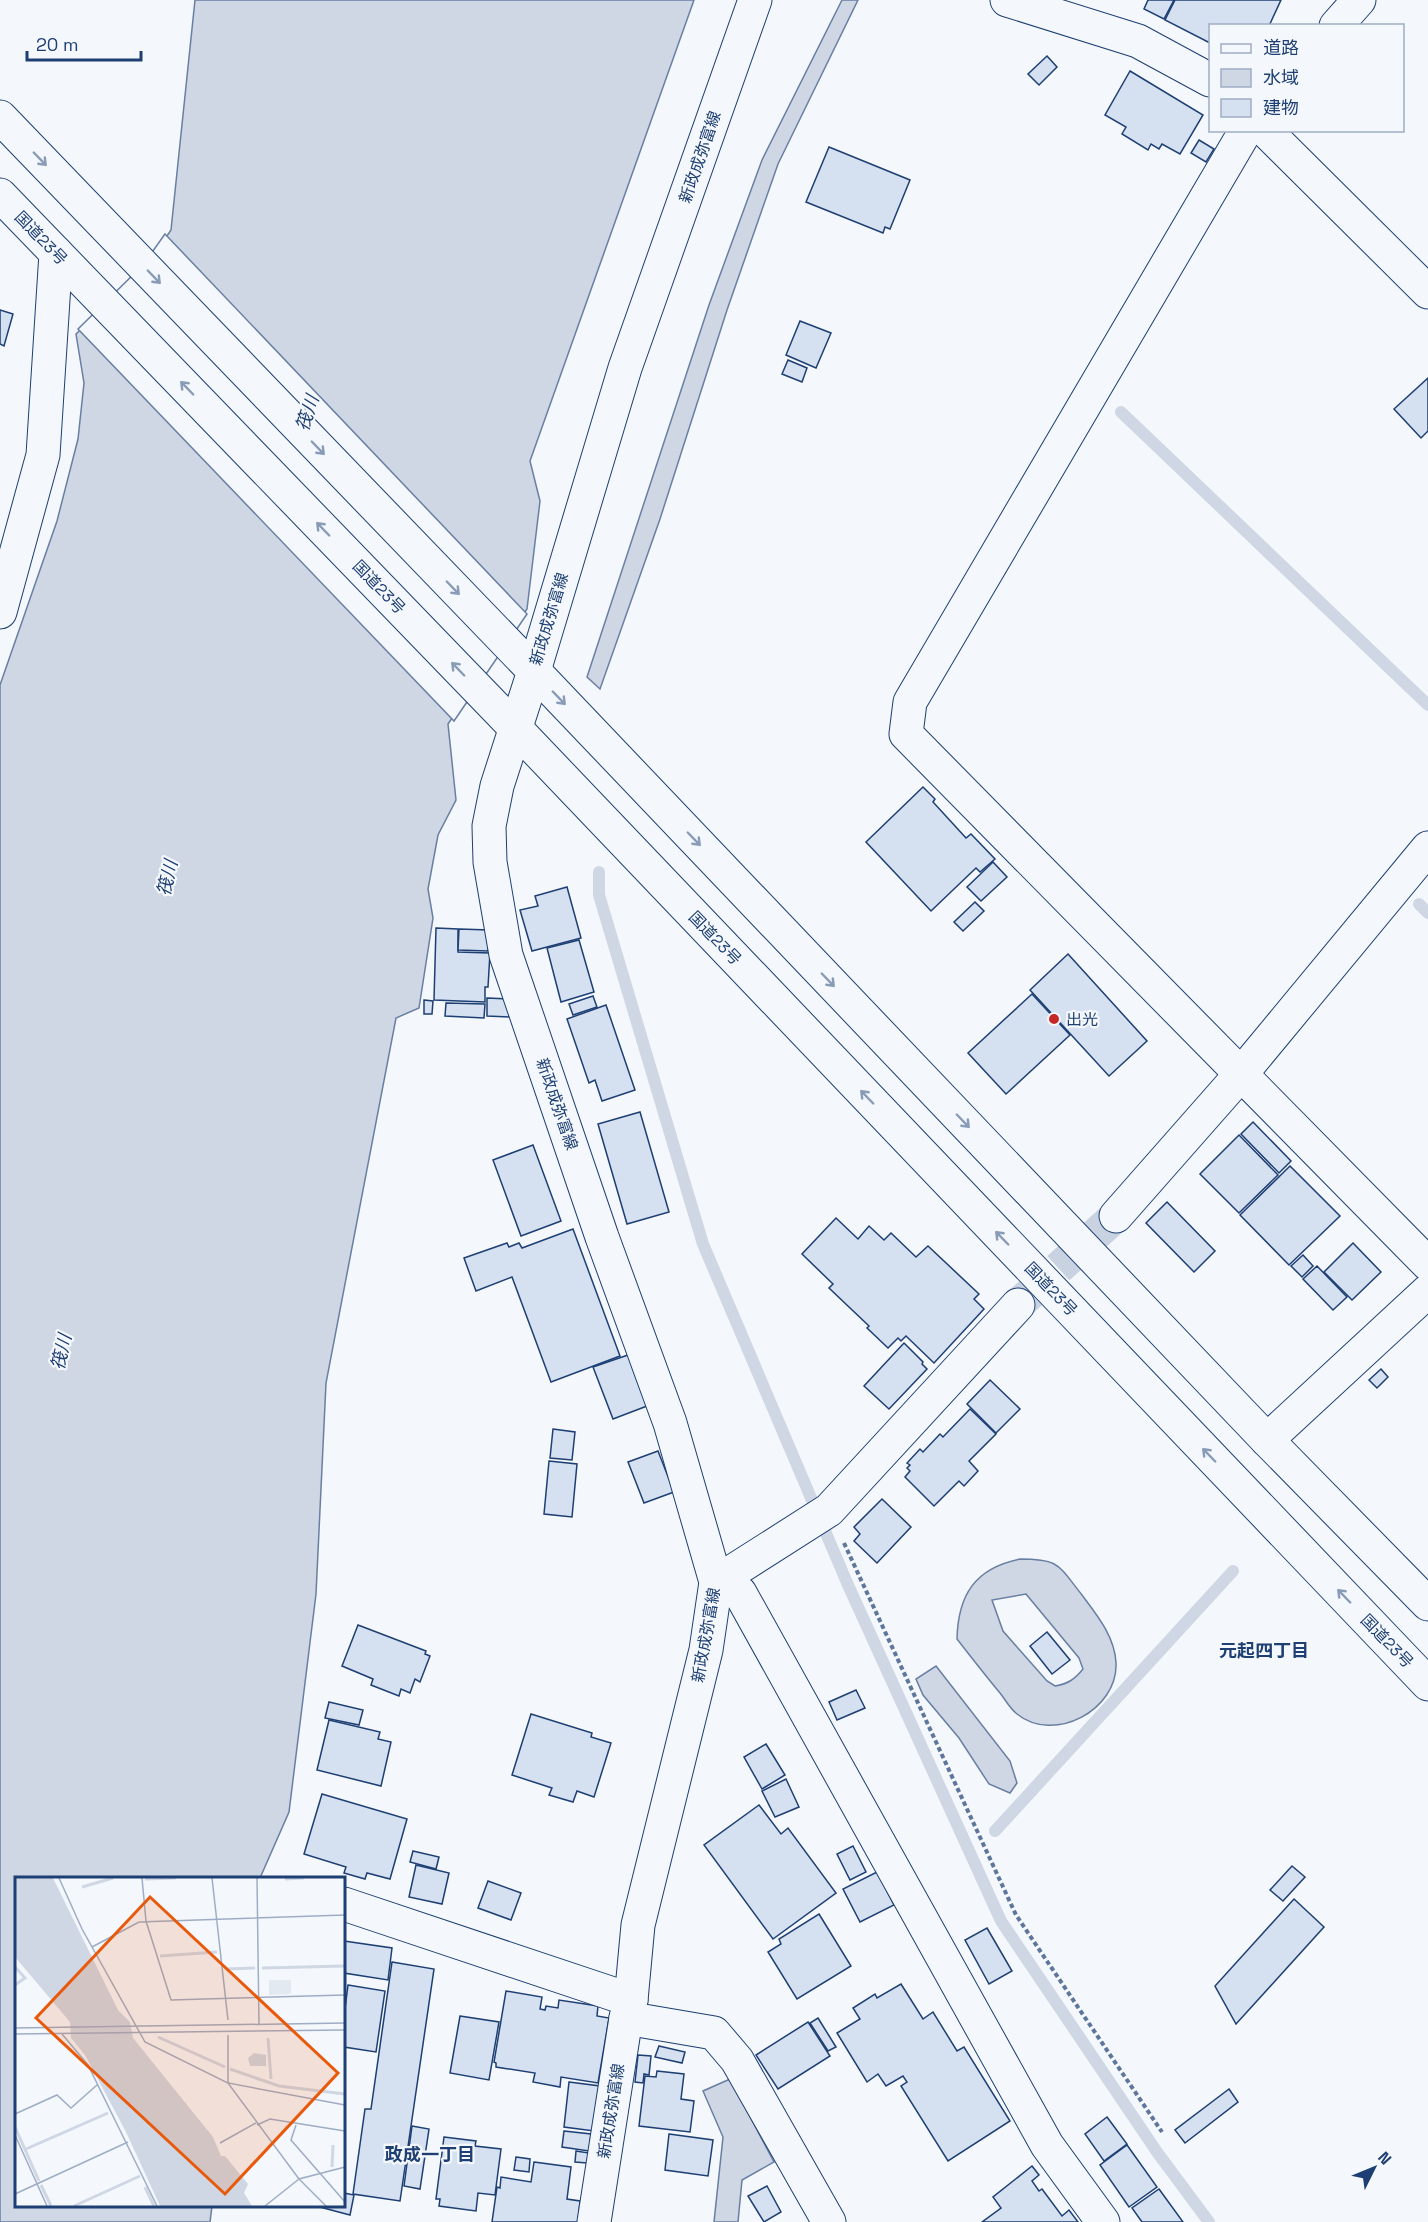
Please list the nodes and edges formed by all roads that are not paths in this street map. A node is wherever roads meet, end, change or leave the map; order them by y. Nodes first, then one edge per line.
1 (755, 0) edge
2 (1007, 0) edge
3 (1359, 0) edge
4 (1338, 24) edge
5 (1209, 79) edge
6 (0, 117) edge
7 (1245, 132) edge
8 (1267, 132) edge
9 (0, 195) edge
10 (56, 253) junction
11 (1428, 292) edge
12 (0, 612) edge
13 (526, 664) junction
14 (507, 720) junction
15 (1428, 848) edge
16 (1241, 1074) junction
17 (1116, 1216) tunnel mouth
18 (1428, 1264) edge
19 (1428, 1291) edge
20 (1018, 1305) tunnel mouth
21 (1267, 1440) junction
22 (716, 1582) junction
23 (1428, 1604) edge
24 (1428, 1684) edge
25 (345, 1904) edge
26 (629, 2009) junction
27 (594, 2222) edge
28 (829, 2222) edge
29 (1103, 2222) edge

1 - 13 main road, 新政成弥富線
2 - 5 main road
3 - 4 main road
6 -> 13 main road
7 - 16 main road
8 - 11 main road
9 - 10 main road, 国道23号
10 - 12 main road
14 -> 10 main road, 国道23号
13 - 14 main road, 新政成弥富線
13 -> 21 main road
14 - 22 main road, 新政成弥富線
24 -> 14 main road, 国道23号
15 - 16 main road
16 - 17 main road
16 - 18 main road
19 - 21 main road
20 - 22 main road
21 - 23 main road
22 - 26 main road, 新政成弥富線
22 - 29 main road
25 - 26 main road
26 - 27 main road, 新政成弥富線
26 - 28 main road

